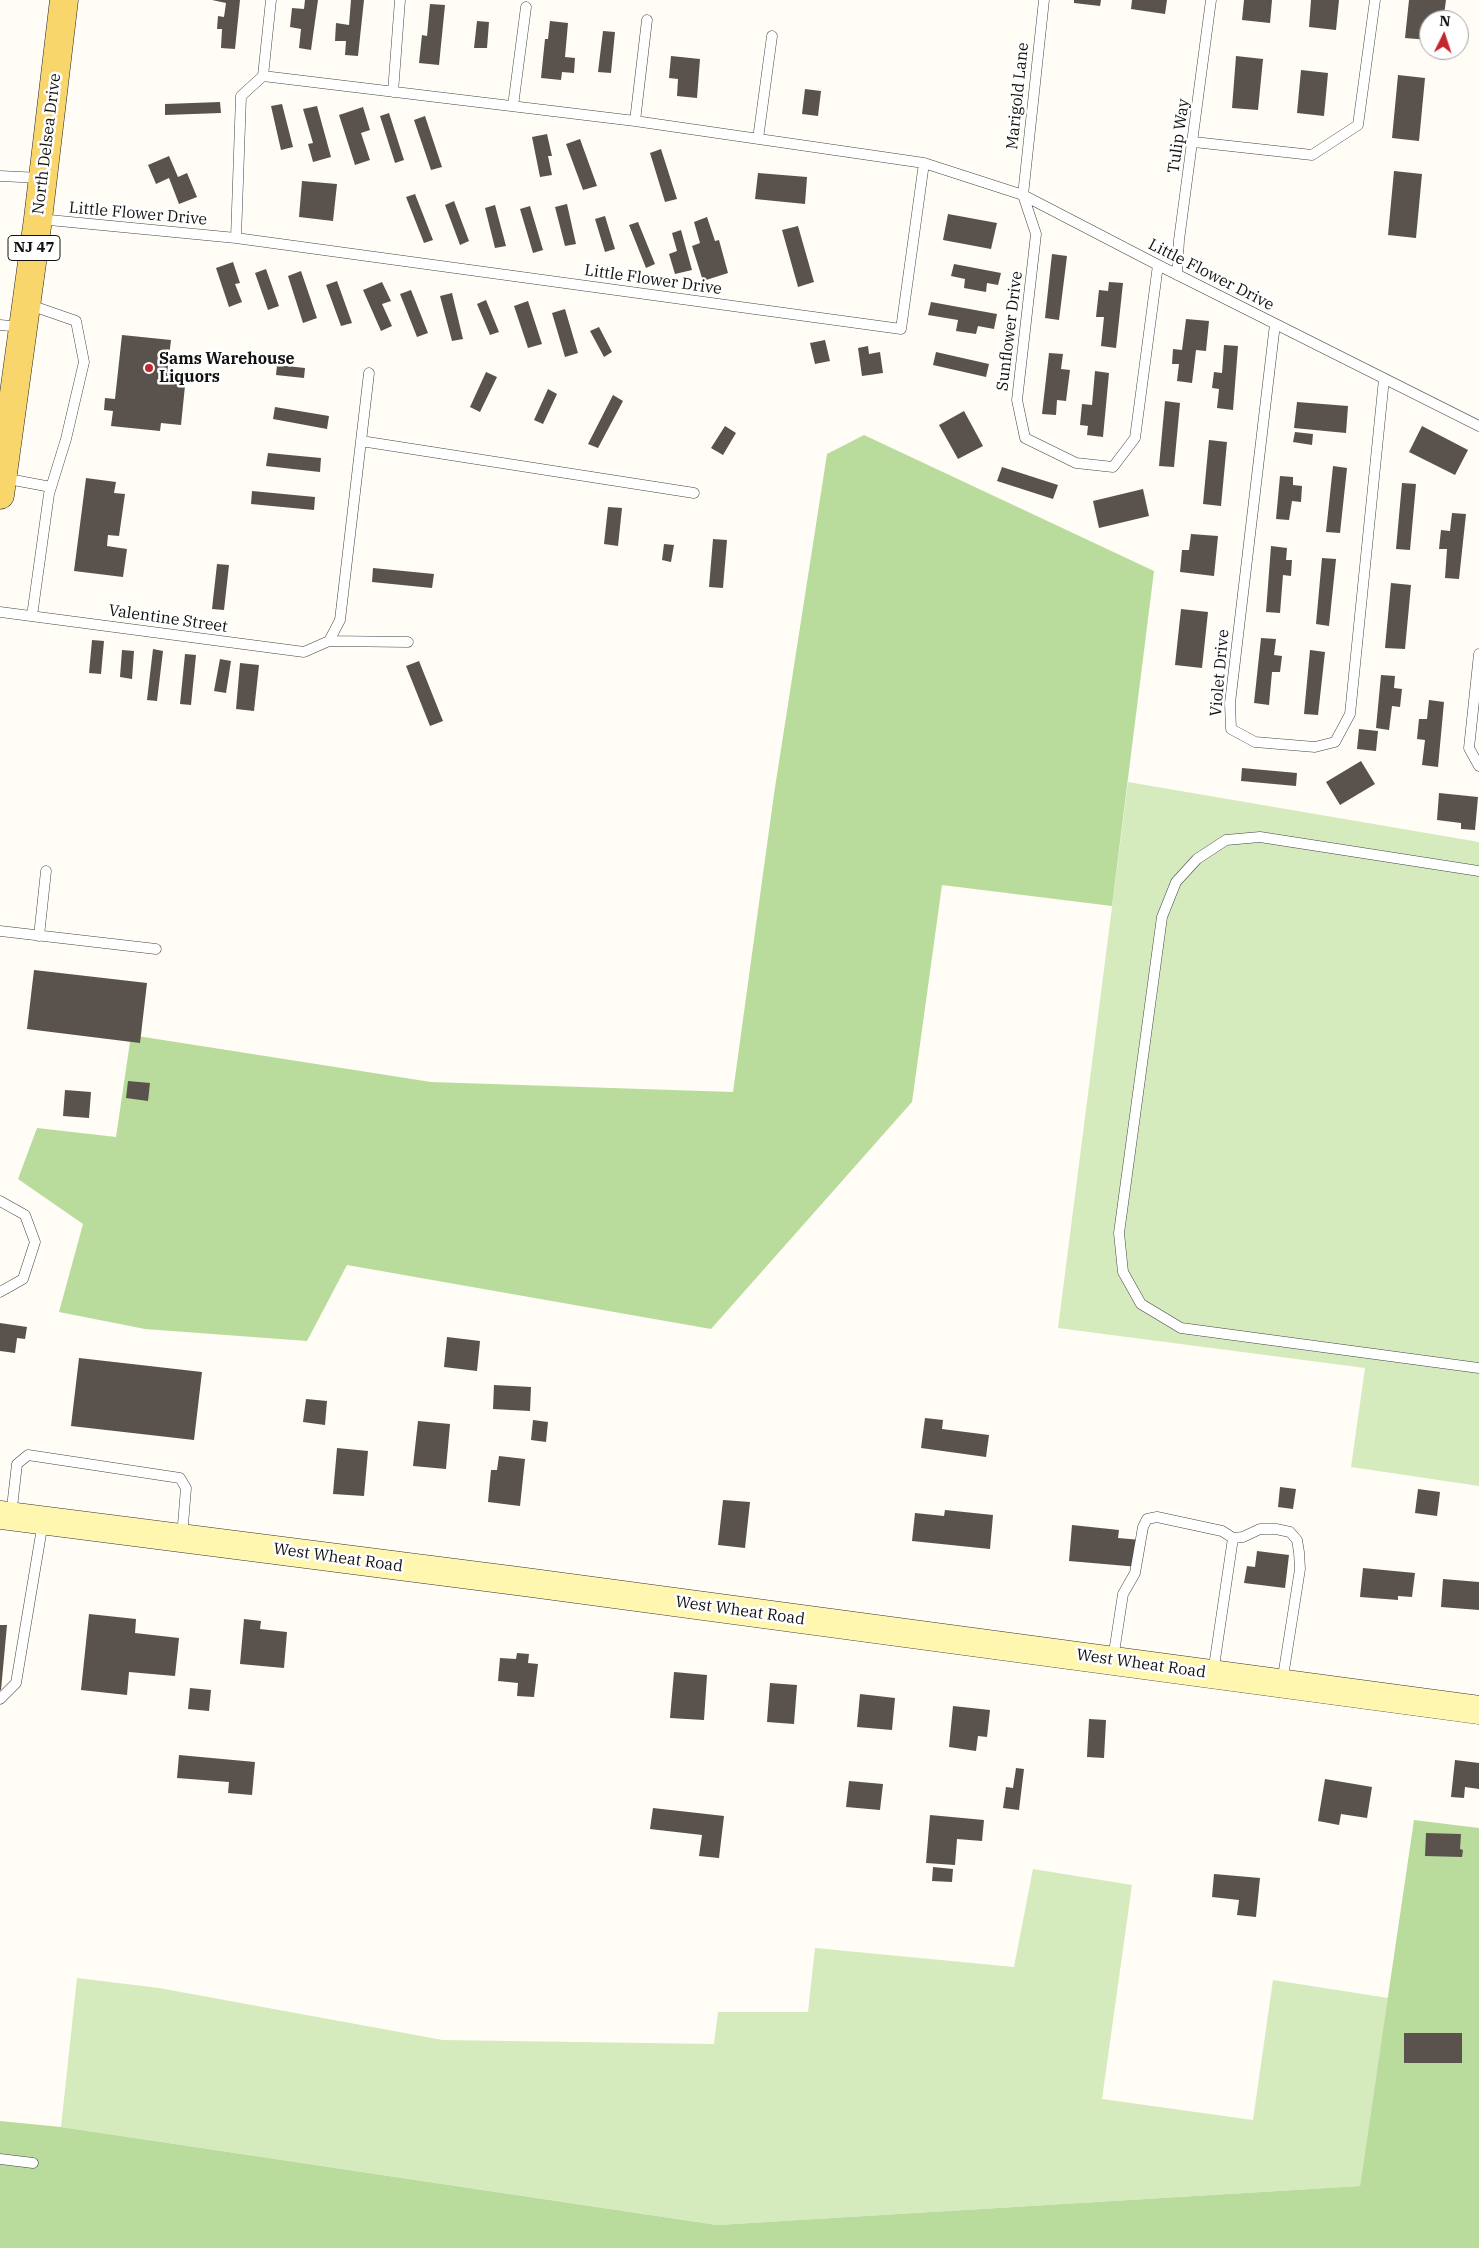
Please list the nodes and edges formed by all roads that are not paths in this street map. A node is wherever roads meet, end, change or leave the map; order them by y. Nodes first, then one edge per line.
1 (64, 0) edge
2 (271, 0) edge
3 (400, 0) edge
4 (1044, 0) edge
5 (1211, 0) edge
6 (1375, 0) edge
7 (526, 8) dead end
8 (647, 20) dead end
9 (772, 36) dead end
10 (263, 76) junction
11 (393, 92) junction
12 (512, 106) junction
13 (635, 122) junction
14 (758, 139) junction
15 (1194, 142) junction
16 (924, 163) junction
17 (0, 176) edge
18 (43, 178) junction
19 (1023, 195) junction
20 (38, 219) junction
21 (236, 238) junction
22 (1158, 265) junction
23 (1178, 275) junction
24 (16, 319) edge
25 (1275, 324) junction
26 (369, 372) dead end
27 (1384, 379) junction
28 (1479, 426) edge
29 (361, 442) junction
30 (1, 487) edge
31 (51, 487) junction
32 (694, 493) dead end
33 (0, 612) edge
34 (32, 616) junction
35 (330, 641) junction
36 (408, 642) dead end
37 (1479, 654) edge
38 (1479, 766) edge
39 (46, 871) dead end
40 (1479, 871) edge
41 (0, 931) edge
42 (40, 936) junction
43 (156, 948) dead end
44 (0, 1201) edge
45 (0, 1292) edge
46 (1479, 1368) edge
47 (6, 1516) edge
48 (43, 1520) junction
49 (182, 1538) junction
50 (1233, 1538) junction
51 (1113, 1660) junction
52 (1212, 1674) junction
53 (1282, 1683) junction
54 (0, 1699) edge
55 (1479, 1710) edge
56 (0, 2159) edge
57 (33, 2164) dead end

1 - 18 main road, North Delsea Drive / NJ 47
2 - 10 lane
3 - 11 lane
4 - 19 lane, Marigold Lane
5 - 15 lane, Tulip Way
6 - 15 lane
7 - 12 lane
8 - 13 lane
9 - 14 lane
10 - 11 lane, Little Flower Drive
10 - 21 lane
11 - 12 lane, Little Flower Drive
12 - 13 lane, Little Flower Drive
13 - 14 lane, Little Flower Drive
14 - 16 lane, Little Flower Drive
15 - 23 lane, Tulip Way
16 - 19 lane, Little Flower Drive
16 - 21 lane, Little Flower Drive
17 - 18 lane
18 - 20 main road, North Delsea Drive / NJ 47
19 - 22 lane, Little Flower Drive
19 - 22 lane, Sunflower Drive
20 - 21 lane, Little Flower Drive
20 - 24 main road, North Delsea Drive / NJ 47
22 - 23 lane, Little Flower Drive
23 - 25 lane, Little Flower Drive
24 - 30 main road, North Delsea Drive / NJ 47
24 - 31 lane
25 - 27 lane, Little Flower Drive
25 - 27 lane, Violet Drive
26 - 29 lane
27 - 28 lane, Little Flower Drive
29 - 32 lane
29 - 35 lane
30 - 31 lane
31 - 34 lane
33 - 34 lane, Valentine Street
34 - 35 lane, Valentine Street
35 - 36 lane, Valentine Street
37 - 38 lane
39 - 42 lane
40 - 46 lane
41 - 42 lane
42 - 43 lane
44 - 45 lane
47 - 48 street, West Wheat Road
47 - 49 lane
48 - 49 street, West Wheat Road
48 - 54 lane
49 - 51 street, West Wheat Road
50 - 51 lane
50 - 52 lane
50 - 53 lane
51 - 52 street, West Wheat Road
52 - 53 street, West Wheat Road
53 - 55 street, West Wheat Road
56 - 57 lane

